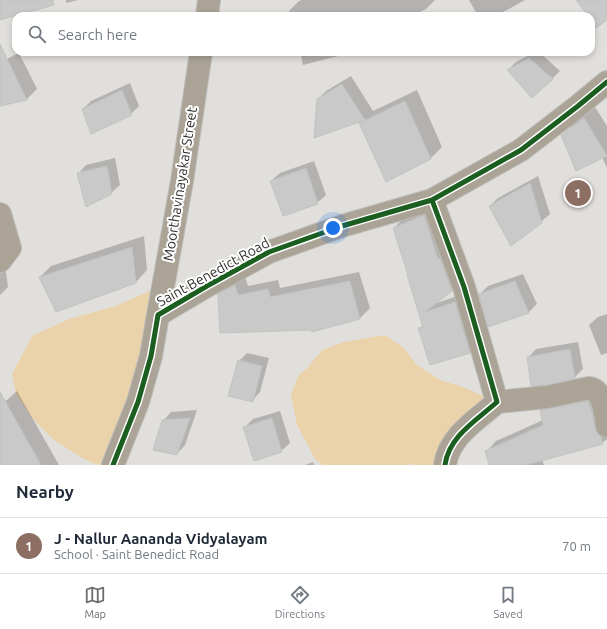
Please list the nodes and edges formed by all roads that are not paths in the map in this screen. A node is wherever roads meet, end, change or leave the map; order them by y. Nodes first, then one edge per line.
1 (209, 0) edge
2 (208, 12) edge
3 (200, 56) edge
4 (607, 82) edge
5 (432, 200) junction
6 (0, 214) edge
7 (0, 261) edge
8 (158, 315) junction
9 (497, 402) junction
10 (607, 426) edge
11 (113, 465) edge
12 (445, 465) edge

1 - 2 street
3 - 8 street, Moorthavinayakar Street
4 - 5 street, Saint Benedict Road
5 - 8 street, Saint Benedict Road
5 - 9 street
6 - 7 street
8 - 11 street, Saint Benedict Road
9 - 10 street
9 - 12 street

